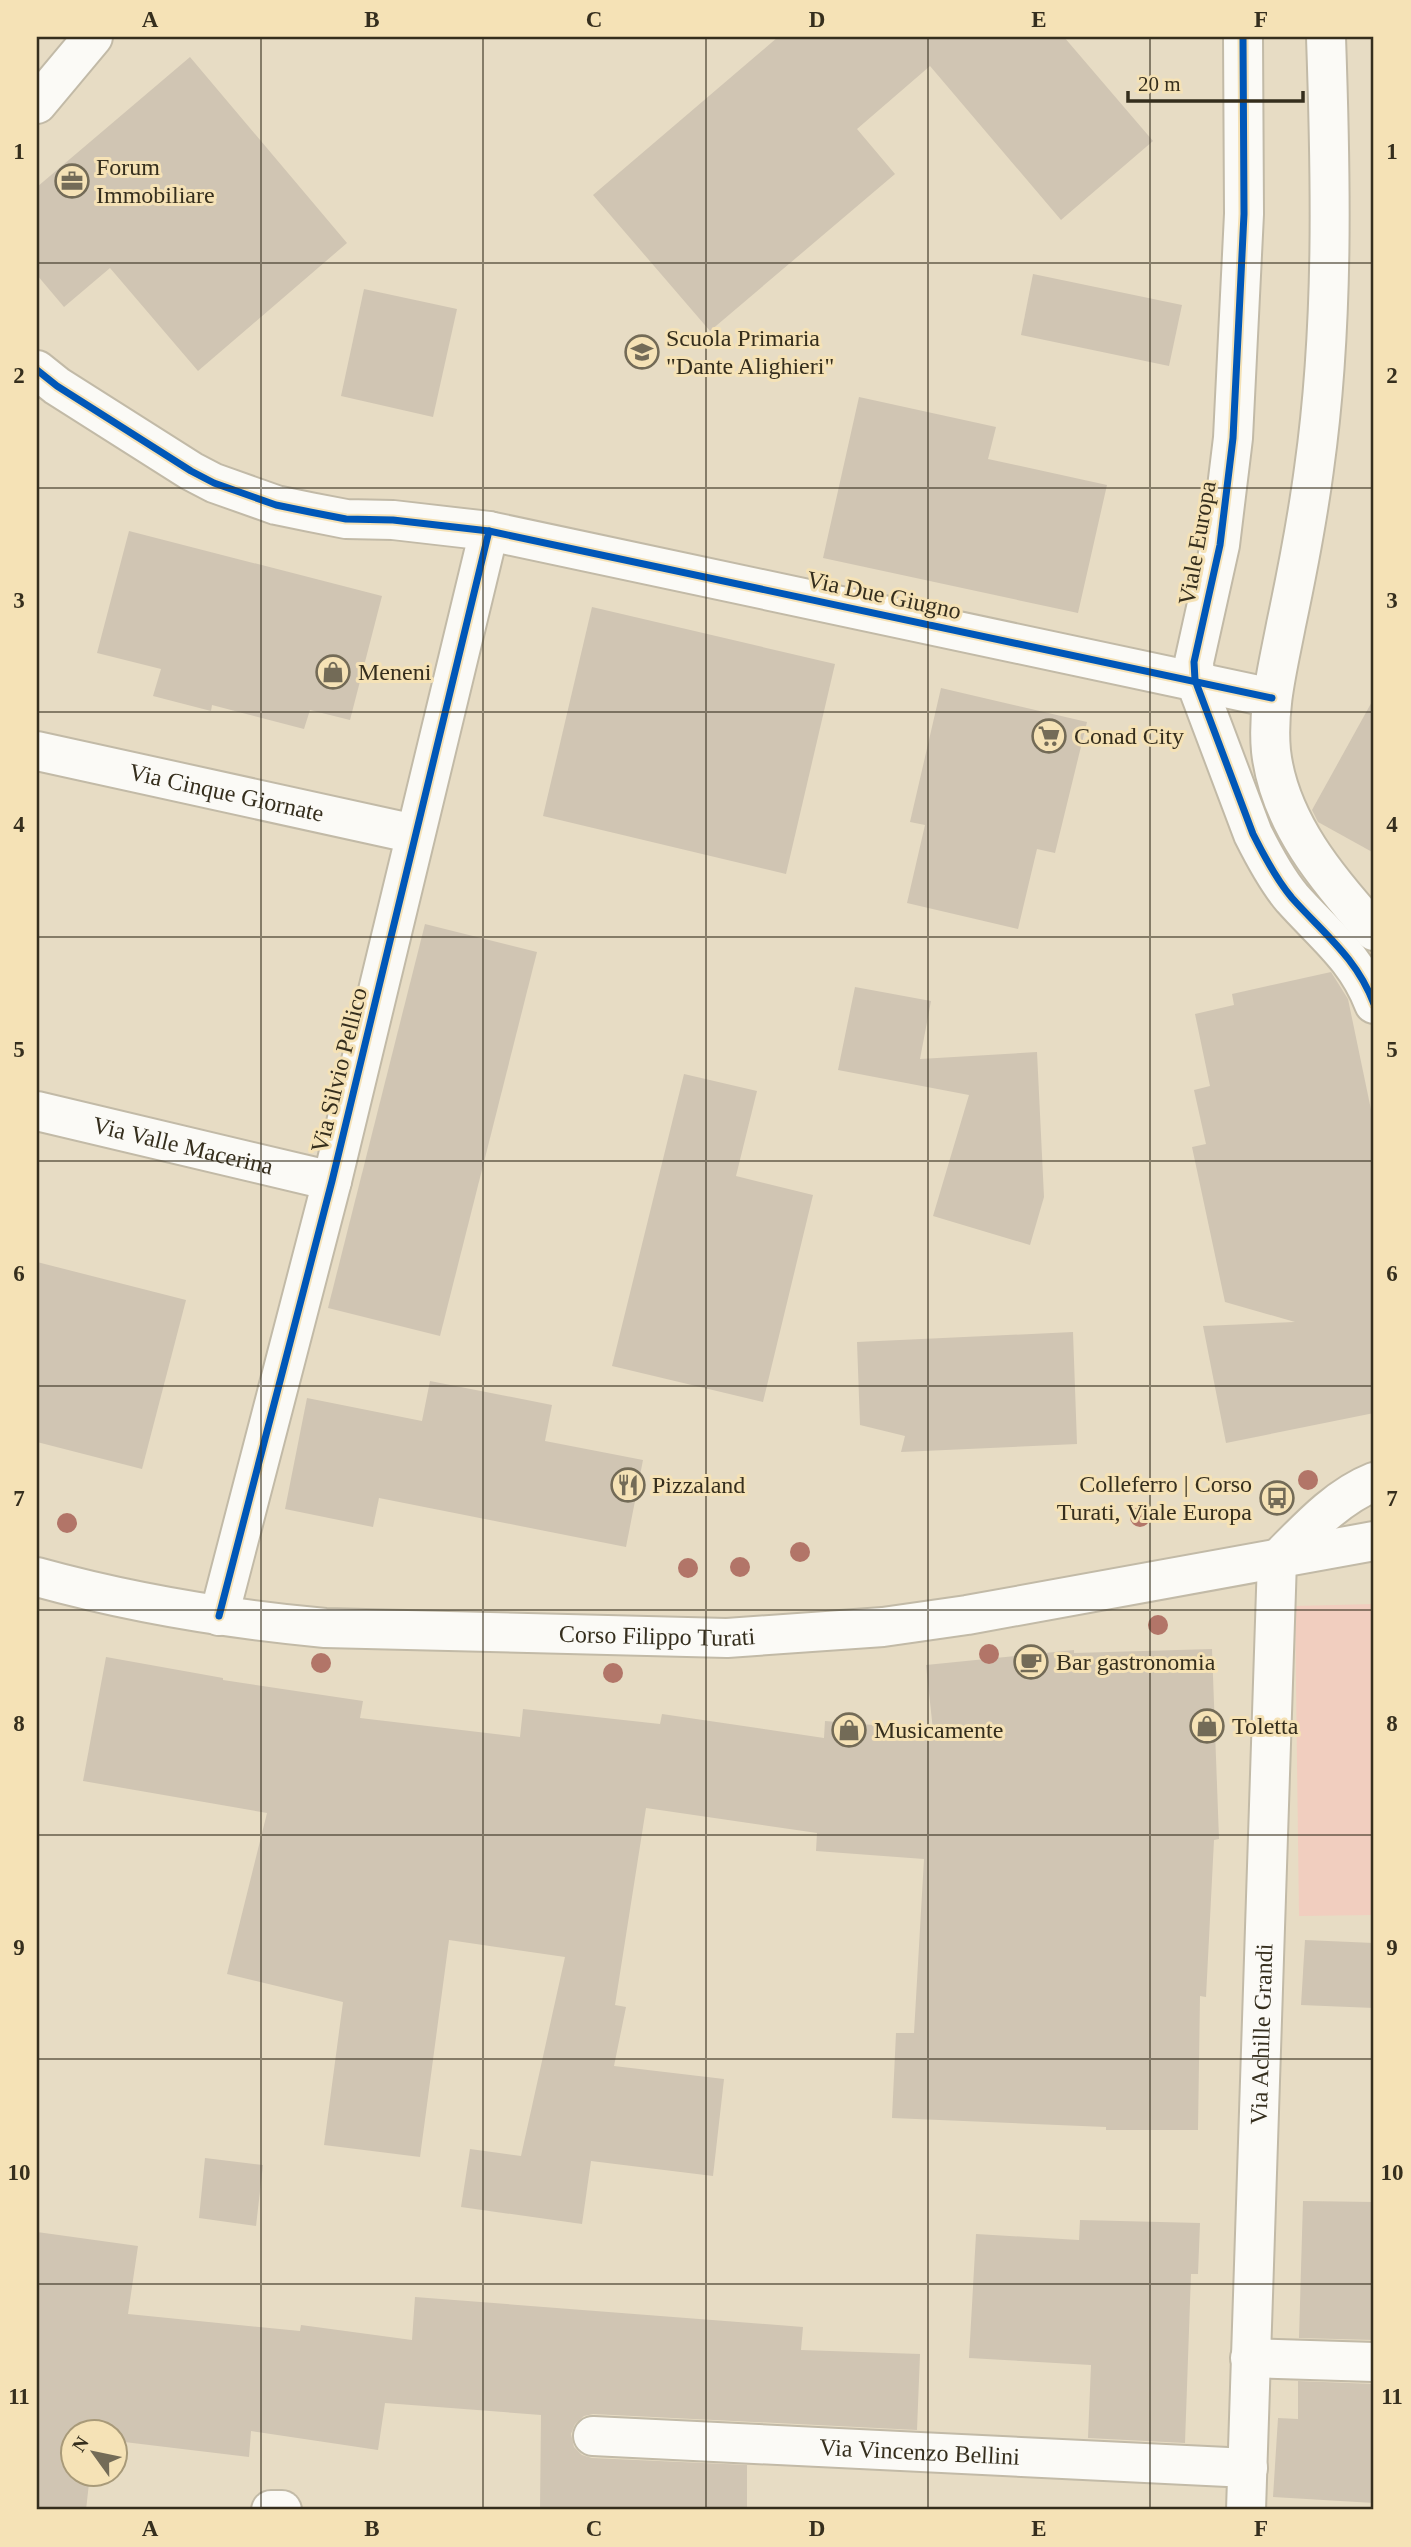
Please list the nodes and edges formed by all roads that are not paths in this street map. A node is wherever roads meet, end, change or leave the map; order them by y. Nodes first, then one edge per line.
1 (93, 37) edge
2 (1243, 37) edge
3 (1326, 37) edge
4 (37, 104) edge
5 (37, 370) edge
6 (489, 531) junction
7 (1195, 680) junction
8 (1272, 698) junction
9 (37, 751) edge
10 (415, 834) junction
11 (1374, 931) edge
12 (1374, 1004) edge
13 (37, 1111) edge
14 (332, 1181) junction
15 (1374, 1482) edge
16 (1374, 1541) edge
17 (1277, 1560) junction
18 (37, 1577) edge
19 (219, 1616) junction
20 (1250, 2358) junction
21 (1374, 2362) edge
22 (593, 2436) dead end
23 (1248, 2468) junction
24 (271, 2510) edge
25 (282, 2510) edge
26 (1246, 2510) edge

1 - 4 street
2 - 7 street, Viale Europa
3 - 8 street
5 - 6 street, Via Due Giugno
6 - 7 street, Via Due Giugno
6 - 10 street, Via Silvio Pellico
7 - 8 street, Via Due Giugno
7 - 12 street, Viale Europa
8 - 11 street
9 - 10 street, Via Cinque Giornate
10 - 14 street, Via Silvio Pellico
13 - 14 street, Via Valle Macerina
14 - 19 street, Via Silvio Pellico
15 - 17 street
16 - 17 street, Corso Filippo Turati
17 - 19 street, Corso Filippo Turati
17 - 20 street, Via Achille Grandi
18 - 19 street, Corso Filippo Turati
20 - 21 street
20 - 23 street, Via Achille Grandi
22 - 23 street, Via Vincenzo Bellini
23 - 26 street, Via Achille Grandi
24 - 25 street

